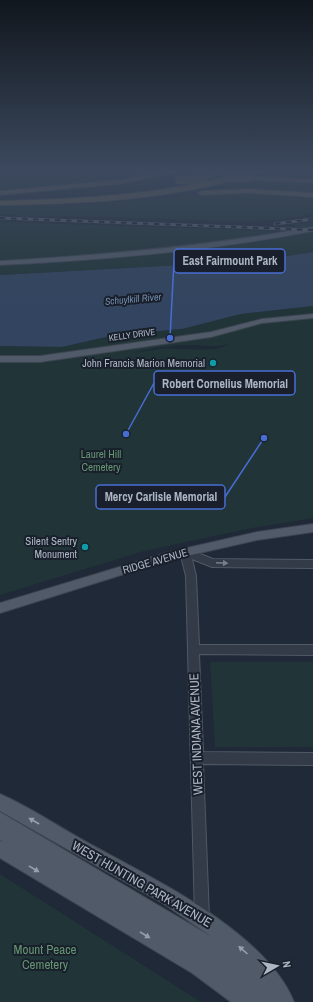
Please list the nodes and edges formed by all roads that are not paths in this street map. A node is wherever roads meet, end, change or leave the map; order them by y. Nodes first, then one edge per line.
1 (313, 229) edge
2 (0, 263) edge
3 (313, 316) edge
4 (0, 359) edge
5 (313, 528) edge
6 (185, 552) junction
7 (313, 564) edge
8 (0, 608) edge
9 (193, 649) junction
10 (313, 650) edge
11 (197, 758) junction
12 (313, 759) edge
13 (0, 802) edge
14 (0, 820) edge
15 (0, 831) edge
16 (0, 849) edge
17 (202, 917) junction
18 (246, 1002) edge
19 (257, 1002) edge
20 (272, 1002) edge
21 (285, 1002) edge

1 - 2 main road
3 - 4 main road, KELLY DRIVE
5 - 6 main road, RIDGE AVENUE
6 -> 7 street
6 - 8 main road, RIDGE AVENUE
6 - 9 street, WEST INDIANA AVENUE
9 - 10 street
9 - 11 street, WEST INDIANA AVENUE
11 - 12 street
11 - 17 street, WEST INDIANA AVENUE
17 -> 13 main road, WEST HUNTING PARK AVENUE
14 - 20 main road, WEST HUNTING PARK AVENUE
15 - 19 main road
16 -> 18 main road
21 -> 17 main road, WEST HUNTING PARK AVENUE

